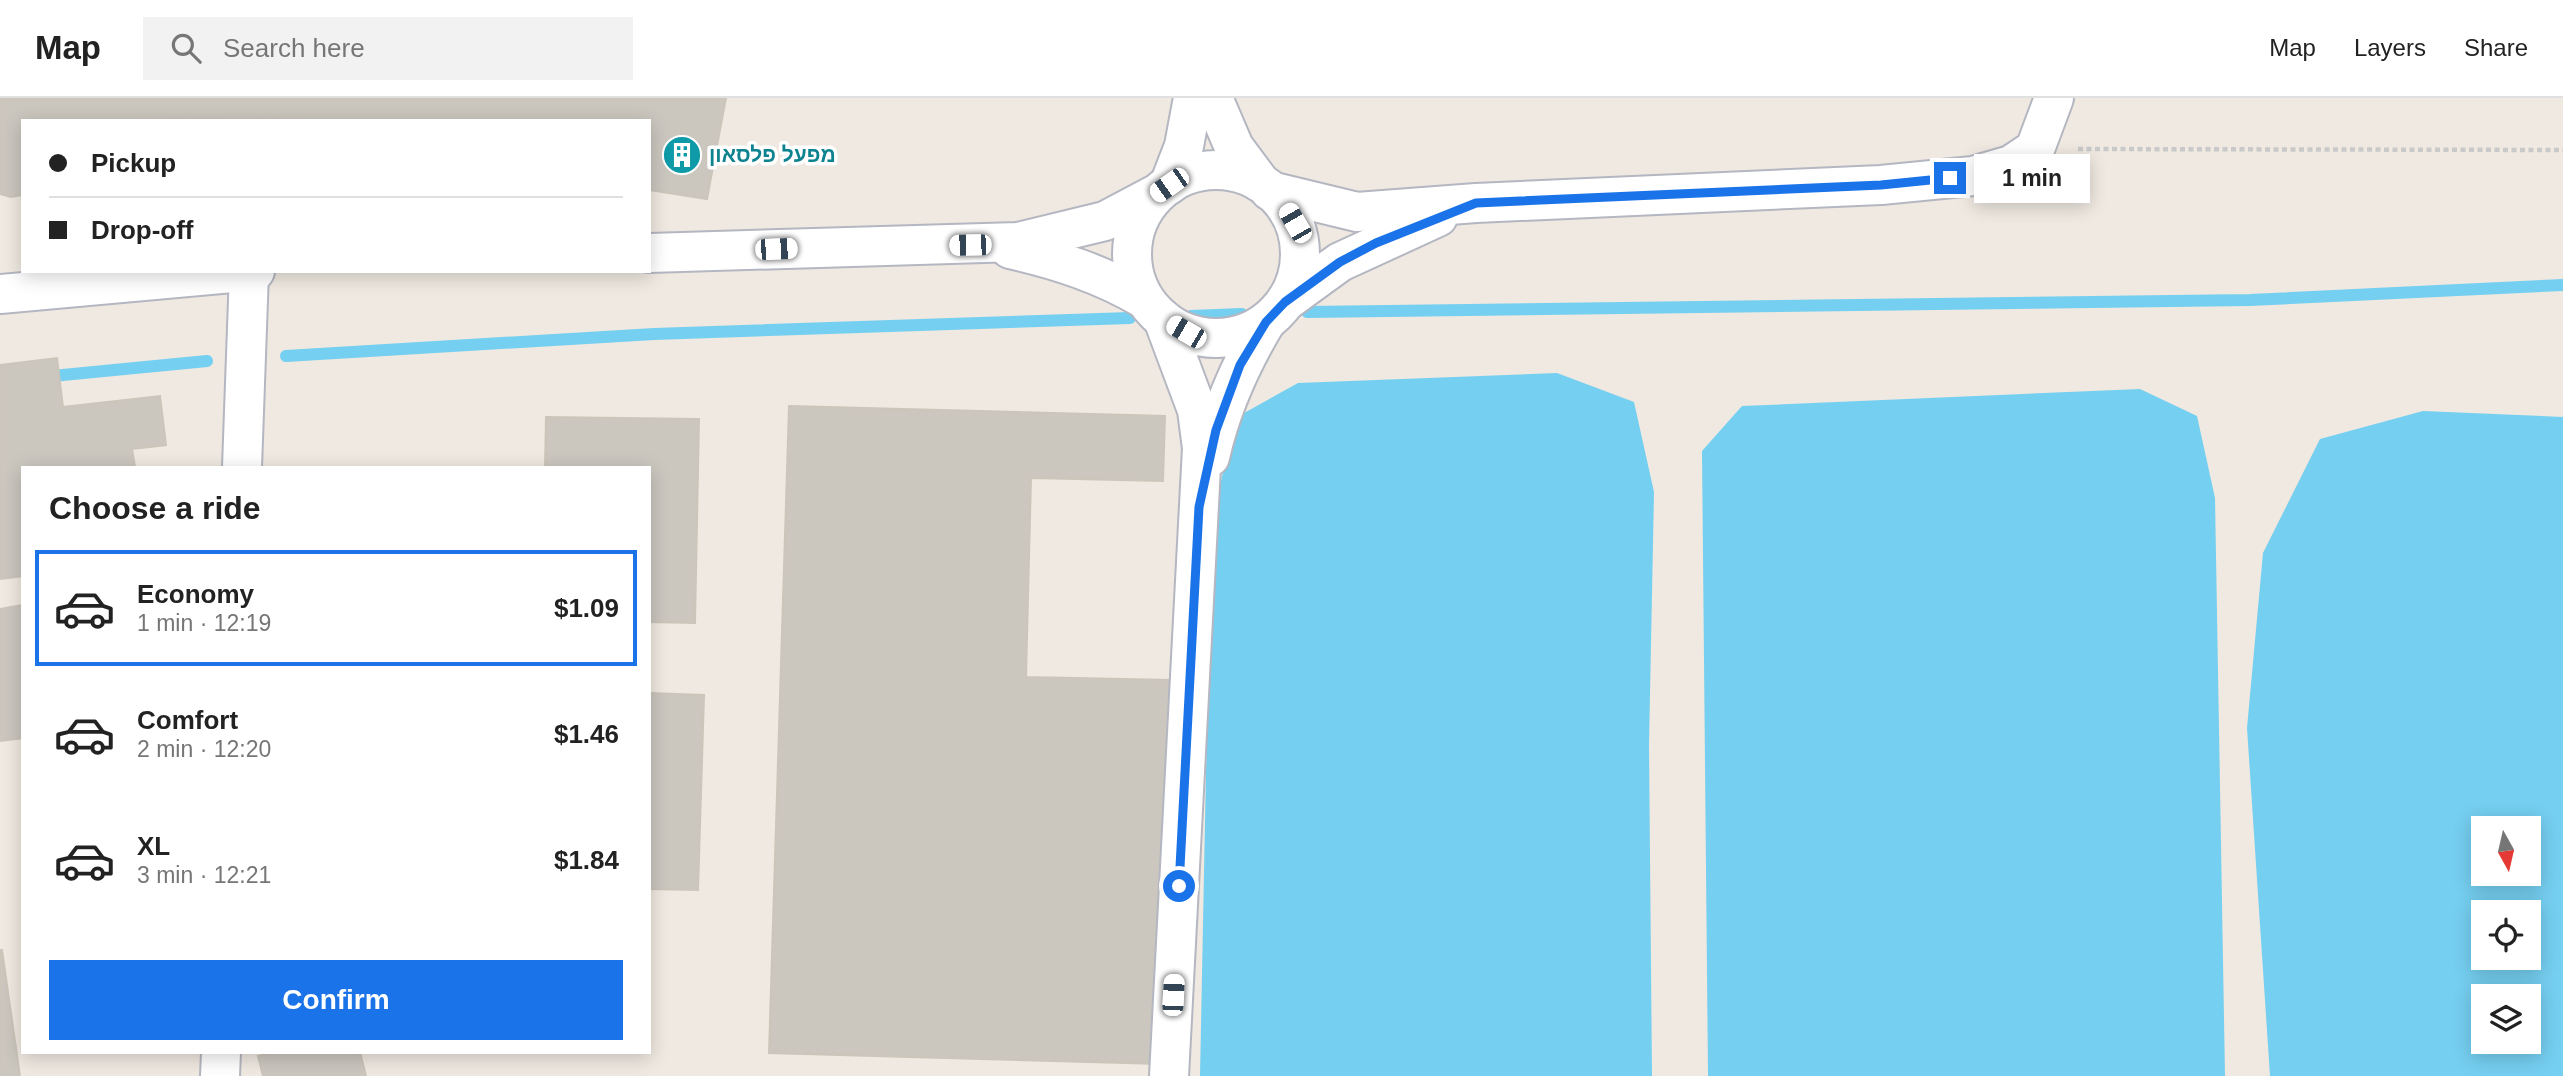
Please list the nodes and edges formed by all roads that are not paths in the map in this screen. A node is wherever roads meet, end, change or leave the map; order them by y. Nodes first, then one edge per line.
1 (1193, 98) edge
2 (1213, 98) edge
3 (2054, 98) edge
4 (1265, 186) junction
5 (1162, 190) junction
6 (1476, 203) junction
7 (970, 245) junction
8 (651, 253) edge
9 (238, 273) edge
10 (249, 273) edge
11 (0, 294) edge
12 (1154, 309) junction
13 (1275, 312) junction
14 (242, 466) edge
15 (1199, 507) junction
16 (221, 1054) edge
17 (220, 1076) edge
18 (1169, 1076) edge

1 - 5 street
2 - 4 street
3 - 6 street
4 - 5 street
4 - 6 street
4 - 13 street
5 - 7 street
5 - 12 street
6 - 13 street
7 - 8 street
7 - 12 street
9 - 11 street
10 - 14 street
12 - 13 street
12 - 15 street
13 - 15 street
15 - 18 street
16 - 17 street

